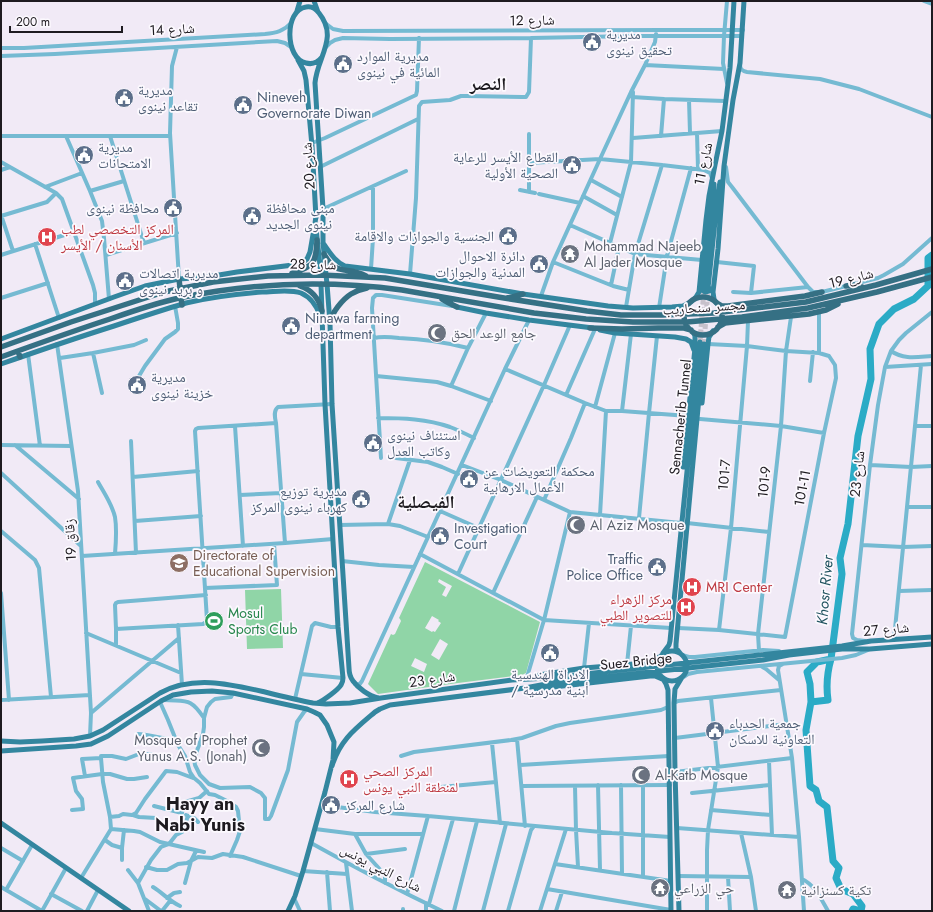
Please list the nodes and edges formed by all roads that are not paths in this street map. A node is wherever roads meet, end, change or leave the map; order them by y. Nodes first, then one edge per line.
1 (300, 1) edge
2 (314, 1) edge
3 (726, 1) edge
4 (734, 1) edge
5 (744, 1) edge
6 (924, 1) edge
7 (932, 4) edge
8 (296, 12) junction
9 (318, 13) junction
10 (292, 20) junction
11 (324, 22) junction
12 (656, 30) junction
13 (724, 30) junction
14 (466, 31) junction
15 (550, 31) junction
16 (732, 33) junction
17 (743, 33) junction
18 (656, 36) junction
19 (724, 36) junction
20 (418, 38) junction
21 (466, 38) junction
22 (531, 38) junction
23 (550, 38) junction
24 (177, 47) junction
25 (326, 47) junction
26 (1, 48) edge
27 (292, 48) junction
28 (1, 56) edge
29 (322, 57) junction
30 (298, 59) junction
31 (740, 63) junction
32 (645, 65) junction
33 (724, 69) junction
34 (747, 72) junction
35 (736, 80) junction
36 (633, 88) junction
37 (727, 92) junction
38 (632, 97) junction
39 (664, 99) junction
40 (689, 100) junction
41 (726, 101) junction
42 (932, 117) edge
43 (418, 119) junction
44 (722, 131) junction
45 (690, 133) junction
46 (697, 133) junction
47 (529, 134) dead end
48 (1, 136) edge
49 (66, 136) junction
50 (110, 136) junction
51 (170, 136) junction
52 (661, 136) junction
53 (633, 138) junction
54 (318, 141) junction
55 (312, 143) junction
56 (726, 156) junction
57 (600, 159) junction
58 (1, 162) edge
59 (632, 162) junction
60 (529, 163) junction
61 (715, 163) junction
62 (662, 165) junction
63 (724, 166) junction
64 (10, 167) junction
65 (320, 167) junction
66 (691, 168) junction
67 (698, 169) junction
68 (1, 170) edge
69 (704, 170) junction
70 (406, 171) dead end
71 (82, 173) junction
72 (590, 180) junction
73 (712, 180) junction
74 (124, 181) junction
75 (373, 186) junction
76 (44, 187) junction
77 (520, 190) dead end
78 (90, 191) junction
79 (529, 192) junction
80 (56, 193) junction
81 (583, 196) junction
82 (622, 198) junction
83 (580, 203) junction
84 (323, 209) junction
85 (618, 215) junction
86 (1, 216) edge
87 (316, 216) junction
88 (570, 225) junction
89 (74, 232) junction
90 (177, 234) junction
91 (373, 238) junction
92 (389, 238) dead end
93 (932, 238) edge
94 (317, 240) junction
95 (323, 242) junction
96 (144, 243) junction
97 (610, 243) junction
98 (35, 244) junction
99 (619, 247) junction
100 (13, 251) junction
101 (324, 254) junction
102 (636, 254) junction
103 (1, 255) edge
104 (106, 255) junction
105 (667, 256) junction
106 (702, 260) junction
107 (553, 262) junction
108 (716, 262) junction
109 (371, 269) junction
110 (932, 269) edge
111 (410, 274) junction
112 (282, 275) junction
113 (323, 275) junction
114 (370, 277) junction
115 (932, 277) edge
116 (179, 278) junction
117 (48, 283) junction
118 (324, 284) junction
119 (296, 285) junction
120 (611, 285) junction
121 (714, 285) junction
122 (846, 286) junction
123 (374, 287) junction
124 (704, 287) junction
125 (808, 287) junction
126 (868, 287) junction
127 (180, 288) junction
128 (629, 290) junction
129 (733, 292) dead end
130 (822, 292) junction
131 (751, 293) junction
132 (523, 294) junction
133 (541, 296) junction
134 (438, 297) junction
135 (1, 298) edge
136 (110, 298) junction
137 (181, 298) junction
138 (504, 298) junction
139 (848, 299) junction
140 (692, 301) junction
141 (716, 303) junction
142 (95, 304) junction
143 (182, 305) junction
144 (175, 306) junction
145 (775, 306) joint
146 (457, 307) junction
147 (626, 307) junction
148 (659, 308) junction
149 (322, 311) junction
150 (819, 312) junction
151 (932, 312) edge
152 (486, 313) junction
153 (776, 313) joint
154 (633, 315) joint
155 (791, 317) junction
156 (59, 318) junction
157 (529, 320) junction
158 (748, 321) junction
159 (71, 322) junction
160 (632, 322) joint
161 (330, 323) junction
162 (322, 325) junction
163 (570, 325) junction
164 (592, 328) junction
165 (716, 329) junction
166 (75, 331) junction
167 (692, 331) junction
168 (616, 333) junction
169 (632, 334) junction
170 (13, 335) junction
171 (657, 336) junction
172 (374, 338) junction
173 (1, 339) edge
174 (146, 340) dead end
175 (15, 342) junction
176 (704, 343) junction
177 (57, 344) junction
178 (747, 346) junction
179 (1, 347) edge
180 (468, 348) junction
181 (694, 349) junction
182 (18, 351) junction
183 (707, 351) junction
184 (786, 351) junction
185 (891, 351) junction
186 (813, 352) junction
187 (93, 353) junction
188 (819, 353) junction
189 (28, 354) junction
190 (1, 356) edge
191 (932, 356) edge
192 (20, 357) junction
193 (60, 358) junction
194 (1, 364) edge
195 (932, 364) edge
196 (921, 365) junction
197 (885, 367) junction
198 (505, 369) junction
199 (139, 376) dead end
200 (376, 376) junction
201 (810, 381) dead end
202 (544, 385) junction
203 (451, 386) junction
204 (102, 393) dead end
205 (566, 394) junction
206 (491, 401) junction
207 (585, 403) junction
208 (325, 404) junction
209 (332, 404) junction
210 (594, 407) junction
211 (606, 411) junction
212 (622, 411) junction
213 (648, 413) junction
214 (688, 416) junction
215 (378, 418) junction
216 (700, 419) junction
217 (276, 423) junction
218 (740, 423) junction
219 (235, 426) junction
220 (781, 426) junction
221 (915, 426) junction
222 (932, 426) edge
223 (824, 433) junction
224 (474, 438) junction
225 (131, 441) dead end
226 (1, 445) edge
227 (15, 445) junction
228 (40, 446) junction
229 (71, 446) junction
230 (380, 458) dead end
231 (396, 458) dead end
232 (410, 460) junction
233 (462, 464) junction
234 (870, 465) junction
235 (911, 466) junction
236 (932, 466) edge
237 (198, 471) junction
238 (1, 474) edge
239 (458, 474) junction
240 (133, 477) junction
241 (500, 480) junction
242 (98, 482) dead end
243 (281, 493) junction
244 (687, 494) junction
245 (240, 495) junction
246 (537, 497) junction
247 (79, 499) junction
248 (544, 500) junction
249 (907, 507) junction
250 (932, 507) edge
251 (440, 511) junction
252 (570, 512) junction
253 (600, 515) junction
254 (201, 516) junction
255 (639, 518) junction
256 (135, 521) junction
257 (684, 523) junction
258 (388, 524) junction
259 (340, 525) junction
260 (479, 528) junction
261 (730, 528) junction
262 (483, 530) dead end
263 (1, 531) edge
264 (770, 532) junction
265 (428, 537) junction
266 (333, 539) junction
267 (285, 543) junction
268 (274, 544) junction
269 (862, 545) junction
270 (81, 546) junction
271 (243, 546) junction
272 (932, 546) edge
273 (904, 547) junction
274 (203, 549) junction
275 (136, 553) junction
276 (115, 554) junction
277 (420, 554) junction
278 (82, 556) junction
279 (342, 561) junction
280 (414, 567) junction
281 (458, 574) junction
282 (205, 588) junction
283 (932, 590) edge
284 (899, 591) junction
285 (1, 593) edge
286 (493, 593) junction
287 (206, 595) junction
288 (544, 620) junction
289 (588, 623) junction
290 (178, 625) junction
291 (630, 626) junction
292 (338, 627) junction
293 (671, 628) junction
294 (678, 628) junction
295 (116, 630) junction
296 (719, 630) junction
297 (86, 633) junction
298 (758, 634) junction
299 (932, 637) edge
300 (179, 638) junction
301 (894, 639) junction
302 (871, 641) junction
303 (932, 644) edge
304 (116, 645) junction
305 (842, 648) junction
306 (870, 649) junction
307 (761, 652) junction
308 (788, 652) junction
309 (681, 654) junction
310 (661, 655) junction
311 (152, 661) junction
312 (627, 664) junction
313 (785, 664) junction
314 (760, 666) junction
315 (584, 668) junction
316 (181, 673) junction
317 (301, 674) junction
318 (527, 677) junction
319 (343, 678) junction
320 (681, 678) junction
321 (556, 679) junction
322 (662, 679) junction
323 (512, 680) junction
324 (780, 682) junction
325 (356, 684) junction
326 (182, 685) junction
327 (234, 685) junction
328 (511, 690) junction
329 (781, 690) junction
330 (233, 693) junction
331 (90, 695) junction
332 (51, 697) junction
333 (381, 698) junction
334 (710, 698) junction
335 (295, 699) junction
336 (1, 700) edge
337 (9, 700) junction
338 (161, 701) junction
339 (313, 703) junction
340 (674, 703) junction
341 (668, 707) junction
342 (307, 709) junction
343 (90, 713) junction
344 (204, 718) junction
345 (786, 724) junction
346 (138, 734) dead end
347 (715, 734) junction
348 (90, 736) junction
349 (674, 738) junction
350 (517, 739) junction
351 (1, 741) edge
352 (20, 742) junction
353 (492, 743) junction
354 (178, 745) junction
355 (20, 749) junction
356 (1, 750) edge
357 (154, 755) dead end
358 (401, 756) dead end
359 (669, 756) junction
360 (101, 758) junction
361 (792, 758) junction
362 (769, 761) junction
363 (520, 765) junction
364 (332, 766) junction
365 (718, 767) junction
366 (675, 772) junction
367 (102, 774) junction
368 (85, 776) junction
369 (147, 777) dead end
370 (194, 778) junction
371 (496, 782) junction
372 (598, 785) junction
373 (621, 785) junction
374 (643, 785) junction
375 (670, 785) junction
376 (770, 785) junction
377 (522, 786) junction
378 (575, 786) junction
379 (430, 788) dead end
380 (207, 791) junction
381 (715, 791) junction
382 (692, 793) dead end
383 (322, 805) junction
384 (154, 806) dead end
385 (72, 810) dead end
386 (711, 810) junction
387 (182, 813) junction
388 (132, 815) junction
389 (771, 815) junction
390 (188, 816) junction
391 (428, 816) junction
392 (110, 817) junction
393 (156, 818) dead end
394 (453, 819) junction
395 (478, 821) junction
396 (198, 822) dead end
397 (1, 823) edge
398 (500, 823) junction
399 (506, 824) junction
400 (525, 826) junction
401 (534, 826) junction
402 (676, 828) junction
403 (111, 829) junction
404 (315, 829) junction
405 (566, 829) junction
406 (124, 830) junction
407 (576, 830) junction
408 (708, 830) junction
409 (600, 832) junction
410 (741, 833) junction
411 (355, 834) junction
412 (423, 834) junction
413 (621, 834) junction
414 (772, 835) junction
415 (644, 836) junction
416 (670, 837) junction
417 (799, 837) junction
418 (105, 840) junction
419 (311, 843) junction
420 (169, 844) junction
421 (32, 845) junction
422 (1, 848) edge
423 (122, 848) junction
424 (405, 849) dead end
425 (196, 851) junction
426 (204, 852) dead end
427 (366, 854) junction
428 (230, 856) junction
429 (122, 860) dead end
430 (192, 860) junction
431 (23, 861) junction
432 (346, 863) junction
433 (555, 864) junction
434 (146, 867) junction
435 (578, 867) junction
436 (66, 868) junction
437 (128, 870) dead end
438 (600, 870) junction
439 (327, 872) junction
440 (302, 874) junction
441 (348, 874) junction
442 (622, 874) junction
443 (678, 876) junction
444 (707, 876) junction
445 (643, 877) junction
446 (728, 877) junction
447 (751, 877) junction
448 (81, 878) junction
449 (802, 879) junction
450 (671, 881) junction
451 (138, 883) junction
452 (185, 883) dead end
453 (385, 883) junction
454 (1, 887) edge
455 (153, 887) dead end
456 (547, 889) junction
457 (6, 890) junction
458 (98, 890) junction
459 (180, 892) dead end
460 (562, 892) junction
461 (51, 894) junction
462 (408, 894) junction
463 (294, 898) junction
464 (145, 900) junction
465 (169, 900) junction
466 (427, 904) junction
467 (180, 906) dead end
468 (42, 911) edge
469 (82, 911) edge
470 (87, 911) edge
471 (129, 911) edge
472 (149, 911) edge
473 (161, 911) edge
474 (288, 911) edge
475 (300, 911) edge
476 (330, 911) edge
477 (352, 911) edge
478 (426, 911) edge
479 (442, 911) edge
480 (454, 911) edge
481 (483, 911) edge
482 (508, 911) edge
483 (540, 911) edge
484 (556, 911) edge
485 (671, 911) edge
486 (679, 911) edge
487 (707, 911) edge
488 (730, 911) edge
489 (756, 911) edge
490 (804, 911) edge
491 (828, 911) edge

1 - 8 main road
2 - 9 main road
3 - 13 street
4 - 16 main road, شارع 11
5 - 17 main road, شارع 11
6 - 7 street
8 - 9 main road
8 - 10 main road
9 - 11 main road
10 - 26 street, شارع 14
10 - 27 main road
11 - 14 street, شارع 12
11 - 25 main road
12 - 13 street, شارع 12
12 - 15 street, شارع 12
12 - 18 street
13 - 16 street, شارع 12
13 - 19 street
14 - 15 street, شارع 12
14 - 21 street
15 - 23 street
16 - 17 street, شارع 12
16 - 19 street, شارع 12
16 - 37 main road, شارع 11
17 - 31 main road, شارع 11
18 - 19 street, شارع 12
18 - 23 street, شارع 12
18 - 32 street
19 - 33 street
20 - 21 street, شارع 12
20 - 25 street, شارع 12
20 - 54 street
21 - 22 street, شارع 12
22 - 23 street, شارع 12
22 - 43 street
24 - 27 street, شارع 14
24 - 28 street, شارع 14
24 - 51 street
25 - 29 main road
27 - 30 main road
29 - 30 main road
29 - 54 main road, شارع 20
30 - 55 main road, شارع 20
31 - 34 street
31 - 35 main road, شارع 11
32 - 33 street
32 - 36 street
33 - 37 street
34 - 35 street
34 - 42 street
35 - 56 main road, شارع 11
36 - 38 street
36 - 57 street
37 - 41 main road, شارع 11
38 - 39 street
38 - 53 street
39 - 40 street
39 - 52 street
40 - 41 street
40 - 45 street
41 - 44 main road, شارع 11
43 - 65 street
43 - 111 street
44 - 46 street
44 - 61 main road, شارع 11
45 - 46 street
45 - 52 street
46 - 67 street
47 - 60 street
48 - 49 street
49 - 50 street
49 - 71 street
50 - 51 street
50 - 74 street
51 - 90 street
52 - 53 street
53 - 59 street
54 - 55 street
54 - 65 main road, شارع 20
55 - 87 main road, شارع 20
56 - 63 main road, شارع 11
56 - 125 street, شارع 11
57 - 59 street
57 - 60 street
57 - 72 street
58 - 64 street
59 - 62 street
59 - 82 street
60 - 79 street
61 - 69 street
61 - 73 main road, شارع 11
61 - 124 main road
62 - 66 street
62 - 102 street
63 - 108 main road, شارع 11
63 - 124 main road
64 - 68 street
64 - 76 street
65 - 84 main road, شارع 20
66 - 67 street
66 - 105 street
67 - 69 street
69 - 73 street
70 - 75 street
71 - 76 street
71 - 78 street
72 - 81 street
72 - 82 street
73 - 106 main road, شارع 11
74 - 78 street
74 - 96 street
75 - 84 street
75 - 91 street
76 - 80 street
77 - 79 street
78 - 104 street
79 - 83 street
80 - 86 street
80 - 89 street
81 - 83 street
81 - 85 street
82 - 85 street
83 - 88 street
84 - 95 main road, شارع 20
85 - 97 street
86 - 100 street
87 - 94 main road, شارع 20
87 - 116 main road
88 - 97 street
88 - 107 street
89 - 98 street
89 - 142 street
90 - 96 street
90 - 116 street
91 - 92 street
91 - 109 street
93 - 122 street
94 - 112 highway
94 - 113 main road, شارع 20
95 - 101 main road, شارع 20
95 - 109 main road
96 - 104 street
97 - 99 street
98 - 100 street
98 - 117 street
99 - 102 street
99 - 120 street
100 - 103 street
101 - 113 main road, شارع 20
101 - 114 highway
102 - 105 street
102 - 128 street
104 - 136 street
105 - 106 street
105 - 148 street
106 - 124 main road, شارع 11
107 - 120 street
107 - 133 street
108 - 121 main road, شارع 11
108 - 131 street
109 - 111 main road
110 - 126 highway, شارع 19
111 - 132 main road
112 - 113 highway, شارع 28
112 - 127 highway, شارع 28
113 - 114 highway, شارع 28
113 - 118 highway
114 - 138 highway, شارع 28
115 - 139 highway, شارع 19
116 - 127 highway
116 - 136 main road
117 - 135 street
117 - 156 street
118 - 119 highway, شارع 28
118 - 123 highway, شارع 28
118 - 149 main road
118 - 161 main road
119 - 137 highway, شارع 28
119 - 149 highway
120 - 128 street
121 - 124 main road
121 - 141 main road, شارع 11
122 - 126 highway
122 - 130 street
123 - 134 highway, شارع 28
123 - 161 highway
124 - 140 main road, شارع 11
125 - 130 street
125 - 131 street
126 - 145 highway, شارع 19
127 - 159 highway, شارع 28
128 - 147 street
129 - 131 street
130 - 141 highway
132 - 133 main road
132 - 138 highway
133 - 147 main road
134 - 146 highway
134 - 160 highway, شارع 28
136 - 142 main road
137 - 143 highway
137 - 166 highway, شارع 28
138 - 154 highway, شارع 28
139 - 150 highway
139 - 153 highway, شارع 19
140 - 141 highway
140 - 148 main road
140 - 167 highway
141 - 165 highway
142 - 156 main road
143 - 144 main road
143 - 162 main road
144 - 177 main road
144 - 199 street
145 - 154 highway, مجسر سنحاريب
146 - 152 main road
146 - 172 street
147 - 148 main road
149 - 162 main road
150 - 155 highway
150 - 188 street
151 - 185 street, شارع 23
152 - 157 main road
152 - 180 street
153 - 160 highway, مجسر سنحاريب
155 - 158 highway
155 - 184 street, 101-9
156 - 170 main road
157 - 163 main road
157 - 198 street
158 - 165 highway
158 - 178 street, 101-7
159 - 166 highway
159 - 175 highway, شارع 28
161 - 209 main road
162 - 208 main road
163 - 164 main road
163 - 202 street
164 - 167 highway
164 - 168 main road
164 - 205 street
165 - 167 highway
165 - 176 main road
166 - 182 highway, شارع 28
167 - 181 main road
168 - 169 main road
168 - 210 street
169 - 171 main road
169 - 212 street
170 - 173 main road
170 - 175 highway
171 - 181 main road
171 - 213 street
172 - 180 street
172 - 200 street
174 - 187 street
175 - 179 highway, شارع 28
176 - 178 street
176 - 183 main road
176 - 244 main road, Sennacherib Tunnel
177 - 189 main road
177 - 193 street, زقاق 19
178 - 184 street
178 - 218 street, 101-7
180 - 203 street
181 - 183 main road
181 - 214 main road
182 - 190 highway, شارع 28
182 - 192 highway
183 - 216 main road
184 - 186 street
184 - 220 street, 101-9
185 - 191 street
185 - 197 street, شارع 23
186 - 188 street
186 - 201 street
187 - 193 street
187 - 204 street
188 - 223 street, 101-11
189 - 192 main road
189 - 228 street
192 - 194 main road
193 - 229 street, زقاق 19
195 - 196 street
196 - 197 street
196 - 221 street
197 - 234 street, شارع 23
198 - 202 street
198 - 206 street
200 - 203 street
200 - 215 street
202 - 205 street
202 - 241 street
203 - 206 street
205 - 207 street
206 - 224 street
207 - 210 street
207 - 248 street
208 - 209 street
208 - 217 street
208 - 266 main road
209 - 259 main road
210 - 211 street
211 - 212 street
211 - 253 street
212 - 213 street
213 - 214 street
213 - 255 street
214 - 244 main road
215 - 224 street
215 - 230 street
216 - 218 street
216 - 244 main road
217 - 219 street
217 - 243 street
218 - 220 street
218 - 261 street, 101-7
219 - 237 street
219 - 245 street
220 - 223 street
220 - 264 street, 101-9
221 - 222 street
221 - 235 street
223 - 298 street, 101-11
224 - 233 street
225 - 240 street
226 - 227 street
227 - 228 street
227 - 247 street
228 - 229 street
229 - 247 street, زقاق 19
231 - 232 street
232 - 239 street
232 - 258 street
233 - 239 street
233 - 241 street
234 - 235 street
234 - 269 street, شارع 23
235 - 236 street
235 - 249 street
237 - 240 street
237 - 254 street
238 - 270 street
239 - 251 street
240 - 256 street
241 - 246 street
241 - 260 street
242 - 276 street
243 - 245 street
243 - 267 street
244 - 257 main road
245 - 271 street
246 - 248 street
246 - 286 street
247 - 270 street, زقاق 19
248 - 252 street
249 - 250 street
249 - 273 street
251 - 260 street
251 - 265 street
252 - 253 street
252 - 288 street
253 - 255 street
254 - 256 street
254 - 274 street
255 - 257 street
256 - 275 street
257 - 261 street
257 - 293 main road
257 - 294 main road
258 - 259 street
258 - 265 street
259 - 279 main road
260 - 262 street
260 - 281 street
261 - 264 street
261 - 296 street, 101-7
263 - 332 street
264 - 298 street, 101-9
265 - 277 street
266 - 267 street
266 - 292 main road
267 - 268 street
268 - 271 street
268 - 282 street
269 - 273 street
269 - 302 street, شارع 23
270 - 278 street, زقاق 19
271 - 274 street
272 - 273 street
273 - 284 street
274 - 275 street
274 - 282 street
275 - 276 street
276 - 278 street
277 - 280 street
277 - 281 street
278 - 297 street, زقاق 19
279 - 280 street
279 - 325 main road
280 - 325 street
281 - 286 street
282 - 287 street
283 - 284 street
284 - 301 street
285 - 337 street
286 - 288 street
287 - 290 street
287 - 295 street
288 - 289 street
288 - 318 street
289 - 291 street
289 - 315 street
290 - 295 street
290 - 300 street
291 - 293 street
291 - 312 street
292 - 317 street
292 - 319 main road
293 - 310 main road
294 - 296 street
294 - 309 main road
295 - 304 street
296 - 298 street
297 - 304 street
297 - 331 street, زقاق 19
298 - 307 street, 101-9
299 - 301 main road, شارع 27
300 - 311 street
300 - 316 street
301 - 302 main road, شارع 27
302 - 305 main road, شارع 27
303 - 306 main road, شارع 27
304 - 311 street
305 - 306 main road, شارع 27
305 - 308 main road
306 - 313 street
307 - 308 main road
307 - 309 street
307 - 321 main road, Suez Bridge
308 - 321 main road, Suez Bridge
309 - 310 main road
309 - 320 main road
310 - 312 main road
310 - 322 main road
311 - 316 street
311 - 343 street
312 - 315 main road
313 - 314 street
313 - 324 street
314 - 320 street
314 - 324 street
315 - 318 main road
316 - 326 street
317 - 319 street
317 - 335 street
318 - 323 main road
319 - 339 main road
320 - 322 main road
320 - 340 main road
321 - 323 main road, Suez Bridge
321 - 328 main road, Suez Bridge
322 - 328 main road
322 - 341 main road
323 - 333 main road, شارع 23
324 - 329 street
325 - 333 main road
326 - 327 main road, شارع 23
326 - 348 main road, شارع 23
327 - 330 main road
327 - 335 main road, شارع 23
328 - 364 main road, شارع 23
329 - 334 street
329 - 345 street
330 - 338 main road
330 - 342 main road
330 - 344 street
331 - 332 street
331 - 343 street, زقاق 19
332 - 337 street
333 - 339 main road, شارع 23
334 - 340 street
334 - 347 street
335 - 339 main road, شارع 23
336 - 337 street
338 - 344 street
338 - 354 street
338 - 355 main road
340 - 349 main road
341 - 350 street
341 - 359 main road
342 - 344 street
342 - 364 main road
343 - 348 street, زقاق 19
345 - 347 street
345 - 361 street
346 - 354 street
347 - 349 street
347 - 365 street
348 - 352 main road, شارع 23
349 - 366 main road
350 - 353 street
350 - 363 street
351 - 352 main road, شارع 23
352 - 355 main road
353 - 358 street
353 - 371 street
354 - 370 street
355 - 356 main road
357 - 360 street
359 - 363 street
359 - 375 main road
360 - 367 street
360 - 368 street
361 - 362 street
361 - 417 street
362 - 365 street
362 - 376 street
363 - 377 street
364 - 383 main road
365 - 366 street
365 - 381 street
366 - 402 main road
367 - 368 street
367 - 369 street
367 - 392 street
368 - 385 street
370 - 380 street
370 - 388 street
371 - 379 street
371 - 398 street
372 - 373 street
372 - 378 street
372 - 409 street
373 - 374 street
373 - 413 street
374 - 375 street
374 - 415 street
375 - 416 main road
376 - 381 street
376 - 389 street
377 - 378 street
377 - 400 street
378 - 407 street
380 - 387 street
380 - 428 street
381 - 382 street
381 - 386 street
383 - 391 street
383 - 404 main road
384 - 387 street
386 - 389 street
386 - 408 street
387 - 390 street
388 - 392 street
388 - 393 street
389 - 414 street
390 - 396 street
390 - 420 street
391 - 394 street
391 - 412 street
392 - 403 street
394 - 395 street
394 - 466 street
395 - 398 street
395 - 480 street
397 - 421 main road
398 - 399 street
399 - 400 street
399 - 481 street
400 - 401 street
401 - 405 street
401 - 482 street
402 - 408 street
402 - 443 main road
403 - 406 street
403 - 418 street
404 - 411 street
404 - 419 main road
405 - 407 street
405 - 433 street
406 - 420 street
406 - 423 street
407 - 409 street
407 - 435 street
408 - 410 street
408 - 444 street
409 - 413 street
409 - 438 street
410 - 414 street
410 - 447 street
411 - 412 street
411 - 427 street
412 - 462 street
413 - 415 street
413 - 442 street
414 - 417 street
415 - 416 street
415 - 445 street
416 - 450 main road
417 - 449 street
418 - 423 street
418 - 448 street
419 - 432 street, شارع النبي يونس
419 - 440 main road
420 - 425 street
420 - 434 street
421 - 431 street
421 - 436 main road
422 - 431 street
423 - 429 street
424 - 427 street
425 - 426 street
425 - 430 street
427 - 453 street
428 - 430 street
428 - 440 street
430 - 434 street
430 - 452 street
431 - 457 street
432 - 441 street
432 - 453 street, شارع النبي يونس
433 - 435 street
433 - 456 street
434 - 451 street
435 - 438 street
436 - 448 main road
436 - 461 street
437 - 451 street
438 - 442 street
439 - 440 street
439 - 441 street
439 - 476 street
440 - 463 main road
441 - 477 street
442 - 445 street
443 - 444 street
443 - 486 main road
444 - 446 street
444 - 487 street
445 - 450 street
446 - 447 street
446 - 488 street
447 - 489 street
448 - 458 main road
449 - 490 street
449 - 491 street
450 - 485 main road
451 - 464 street
453 - 462 street, شارع النبي يونس
454 - 457 street
455 - 465 street
456 - 460 street
456 - 483 street
457 - 468 street
458 - 470 street
458 - 471 main road
459 - 465 street
460 - 484 street
460 - 485 street
461 - 468 street
461 - 469 street
462 - 466 street, شارع النبي يونس
463 - 474 main road
463 - 475 street
464 - 472 street
464 - 473 street
465 - 467 street
465 - 473 street
466 - 478 street
466 - 479 street, شارع النبي يونس

